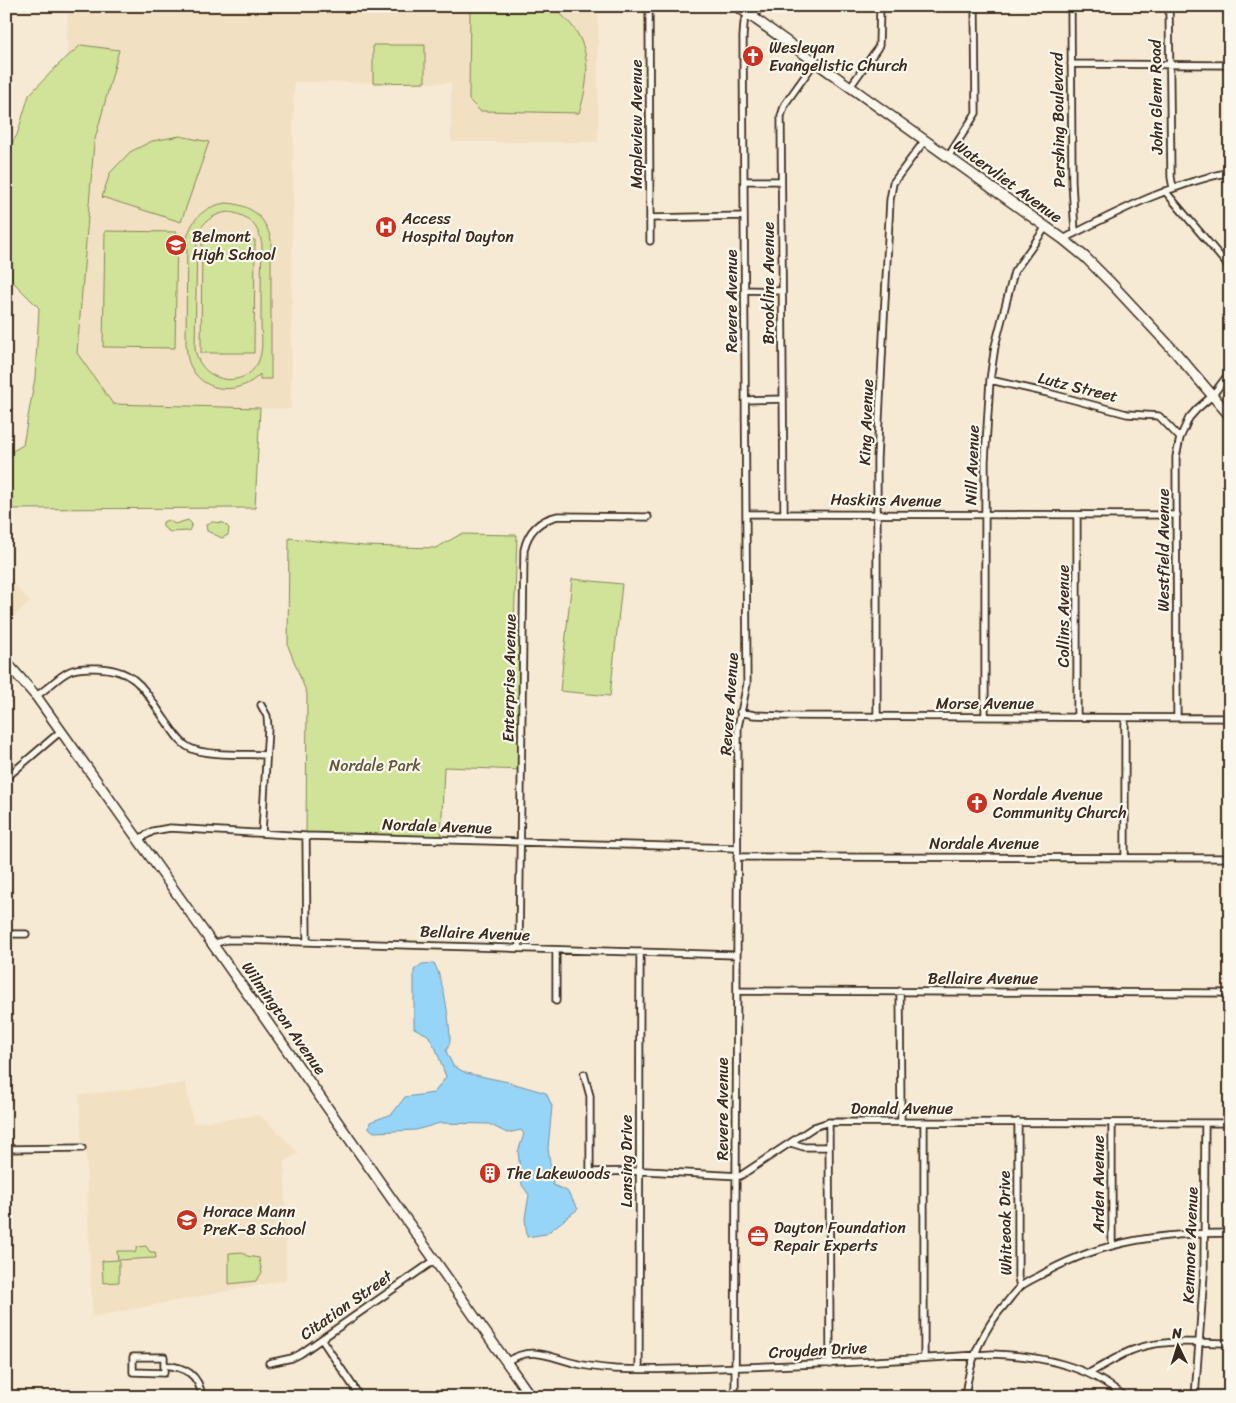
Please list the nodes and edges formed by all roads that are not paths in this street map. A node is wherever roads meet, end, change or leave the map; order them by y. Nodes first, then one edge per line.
1 (649, 6) edge
2 (737, 6) edge
3 (761, 6) edge
4 (880, 6) edge
5 (975, 6) edge
6 (1070, 6) edge
7 (1169, 6) edge
8 (750, 16) junction
9 (816, 62) junction
10 (1071, 64) junction
11 (1170, 64) junction
12 (1230, 65) edge
13 (850, 86) junction
14 (925, 140) junction
15 (948, 157) junction
16 (1230, 172) edge
17 (744, 181) junction
18 (781, 181) junction
19 (1173, 188) junction
20 (1165, 191) junction
21 (744, 216) junction
22 (650, 218) junction
23 (1046, 227) junction
24 (1075, 233) junction
25 (1063, 239) junction
26 (650, 241) dead end
27 (1230, 268) edge
28 (745, 290) junction
29 (782, 291) junction
30 (1230, 372) edge
31 (990, 380) junction
32 (1212, 396) junction
33 (783, 399) junction
34 (745, 400) junction
35 (1230, 416) edge
36 (1180, 438) junction
37 (784, 513) junction
38 (746, 514) junction
39 (877, 515) junction
40 (985, 515) junction
41 (1077, 516) junction
42 (1177, 516) junction
43 (648, 517) dead end
44 (6, 662) edge
45 (36, 696) junction
46 (261, 705) dead end
47 (740, 712) junction
48 (877, 716) junction
49 (985, 717) junction
50 (1077, 717) junction
51 (1125, 718) junction
52 (1177, 718) junction
53 (1230, 718) edge
54 (61, 731) junction
55 (266, 755) junction
56 (6, 778) edge
57 (262, 833) junction
58 (306, 836) junction
59 (139, 839) junction
60 (521, 842) junction
61 (737, 848) junction
62 (737, 857) junction
63 (1126, 857) junction
64 (1230, 858) edge
65 (6, 934) edge
66 (26, 934) dead end
67 (307, 942) junction
68 (213, 944) junction
69 (519, 948) junction
70 (556, 950) junction
71 (640, 952) junction
72 (736, 955) junction
73 (737, 991) junction
74 (900, 991) junction
75 (1230, 993) edge
76 (556, 1001) dead end
77 (584, 1074) dead end
78 (901, 1121) junction
79 (829, 1122) junction
80 (1018, 1122) junction
81 (924, 1123) junction
82 (1112, 1123) junction
83 (1205, 1123) junction
84 (1230, 1123) edge
85 (791, 1144) junction
86 (829, 1147) junction
87 (82, 1148) dead end
88 (6, 1149) edge
89 (640, 1172) junction
90 (735, 1176) junction
91 (1205, 1233) junction
92 (1230, 1233) edge
93 (1112, 1245) junction
94 (435, 1260) junction
95 (1020, 1287) junction
96 (322, 1340) junction
97 (1199, 1343) junction
98 (1230, 1343) edge
99 (973, 1355) junction
100 (924, 1358) junction
101 (269, 1362) dead end
102 (506, 1362) junction
103 (830, 1364) junction
104 (164, 1365) junction
105 (735, 1368) junction
106 (639, 1369) junction
107 (1089, 1373) junction
108 (202, 1397) edge
109 (358, 1397) edge
110 (531, 1397) edge
111 (735, 1397) edge
112 (965, 1397) edge
113 (1125, 1397) edge
114 (1196, 1397) edge

1 - 22 street, Mapleview Avenue
2 - 8 main road, Watervliet Avenue
3 - 8 street, Revere Avenue
4 - 13 street
5 - 15 street
6 - 10 street, Pershing Boulevard
7 - 11 street, John Glenn Road
8 - 9 main road, Watervliet Avenue
8 - 17 street, Revere Avenue
9 - 13 main road, Watervliet Avenue
9 - 18 street, Brookline Avenue
10 - 11 street
10 - 24 street, Pershing Boulevard
11 - 12 street
11 - 19 street, John Glenn Road
13 - 14 main road, Watervliet Avenue
14 - 15 main road, Watervliet Avenue
14 - 39 street, King Avenue
15 - 23 main road, Watervliet Avenue
16 - 19 street
17 - 18 street
17 - 21 street, Revere Avenue
18 - 29 street, Brookline Avenue
19 - 20 street
20 - 24 street
20 - 27 street
21 - 22 street
21 - 28 street, Revere Avenue
22 - 26 street, Mapleview Avenue
23 - 25 main road, Watervliet Avenue
23 - 31 street, Nill Avenue
24 - 25 street
25 - 32 main road, Watervliet Avenue
28 - 29 street
28 - 34 street, Revere Avenue
29 - 33 street, Brookline Avenue
30 - 32 street, Westfield Avenue
31 - 36 street, Lutz Street
31 - 40 street, Nill Avenue
32 - 35 main road, Watervliet Avenue
32 - 36 street, Westfield Avenue
33 - 34 street
33 - 37 street, Brookline Avenue
34 - 38 street, Revere Avenue
36 - 42 street, Westfield Avenue
37 - 38 street, Haskins Avenue
37 - 39 street, Haskins Avenue
38 - 47 street, Revere Avenue
39 - 40 street, Haskins Avenue
39 - 48 street, King Avenue
40 - 41 street, Haskins Avenue
40 - 49 street, Nill Avenue
41 - 42 street, Haskins Avenue
41 - 50 street, Collins Avenue
42 - 52 street, Westfield Avenue
43 - 60 street, Enterprise Avenue
44 - 45 main road, Wilmington Avenue
45 - 54 main road, Wilmington Avenue
45 - 55 street
46 - 55 street
47 - 48 street, Morse Avenue
47 - 61 street, Revere Avenue
48 - 49 street, Morse Avenue
49 - 50 street, Morse Avenue
50 - 51 street, Morse Avenue
51 - 52 street, Morse Avenue
51 - 63 street
52 - 53 street, Morse Avenue
54 - 56 street
54 - 59 main road, Wilmington Avenue
55 - 57 street
57 - 58 street, Nordale Avenue
57 - 59 street, Nordale Avenue
58 - 60 street, Nordale Avenue
58 - 67 street
59 - 68 main road, Wilmington Avenue
60 - 61 street, Nordale Avenue
60 - 69 street, Enterprise Avenue
61 - 62 street, Revere Avenue
62 - 63 street, Nordale Avenue
62 - 72 street, Revere Avenue
63 - 64 street, Nordale Avenue
65 - 66 street
67 - 68 street, Bellaire Avenue
67 - 69 street, Bellaire Avenue
68 - 94 main road, Wilmington Avenue
69 - 70 street, Bellaire Avenue
70 - 71 street, Bellaire Avenue
70 - 76 street
71 - 72 street, Bellaire Avenue
71 - 89 street, Lansing Drive
72 - 73 street, Revere Avenue
73 - 74 street, Bellaire Avenue
73 - 90 street, Revere Avenue
74 - 75 street, Bellaire Avenue
74 - 78 street
77 - 89 street, Donald Avenue
78 - 79 street, Donald Avenue
78 - 81 street, Donald Avenue
79 - 85 street, Donald Avenue
79 - 86 street
80 - 81 street, Donald Avenue
80 - 82 street, Donald Avenue
80 - 95 street, Whiteoak Drive
81 - 100 street
82 - 83 street, Donald Avenue
82 - 93 street, Arden Avenue
83 - 84 street, Donald Avenue
83 - 91 street, Kenmore Avenue
85 - 86 street
85 - 90 street, Donald Avenue
86 - 103 street
87 - 88 street
89 - 90 street, Donald Avenue
89 - 106 street, Lansing Drive
90 - 105 street, Revere Avenue
91 - 92 street
91 - 93 street
91 - 97 street, Kenmore Avenue
93 - 95 street
94 - 96 street, Citation Street
94 - 102 main road, Wilmington Avenue
95 - 99 street, Whiteoak Drive
96 - 101 street, Citation Street
96 - 109 street
97 - 98 street
97 - 107 street
97 - 114 street, Kenmore Avenue
99 - 100 street, Croyden Drive
99 - 107 street, Croyden Drive
99 - 112 street, Whiteoak Drive
100 - 103 street, Croyden Drive
102 - 106 street, Croyden Drive
102 - 110 main road, Wilmington Avenue
103 - 105 street, Croyden Drive
104 - 104 street
104 - 108 street
105 - 106 street, Croyden Drive
105 - 111 street, Revere Avenue
107 - 113 street, Croyden Drive

